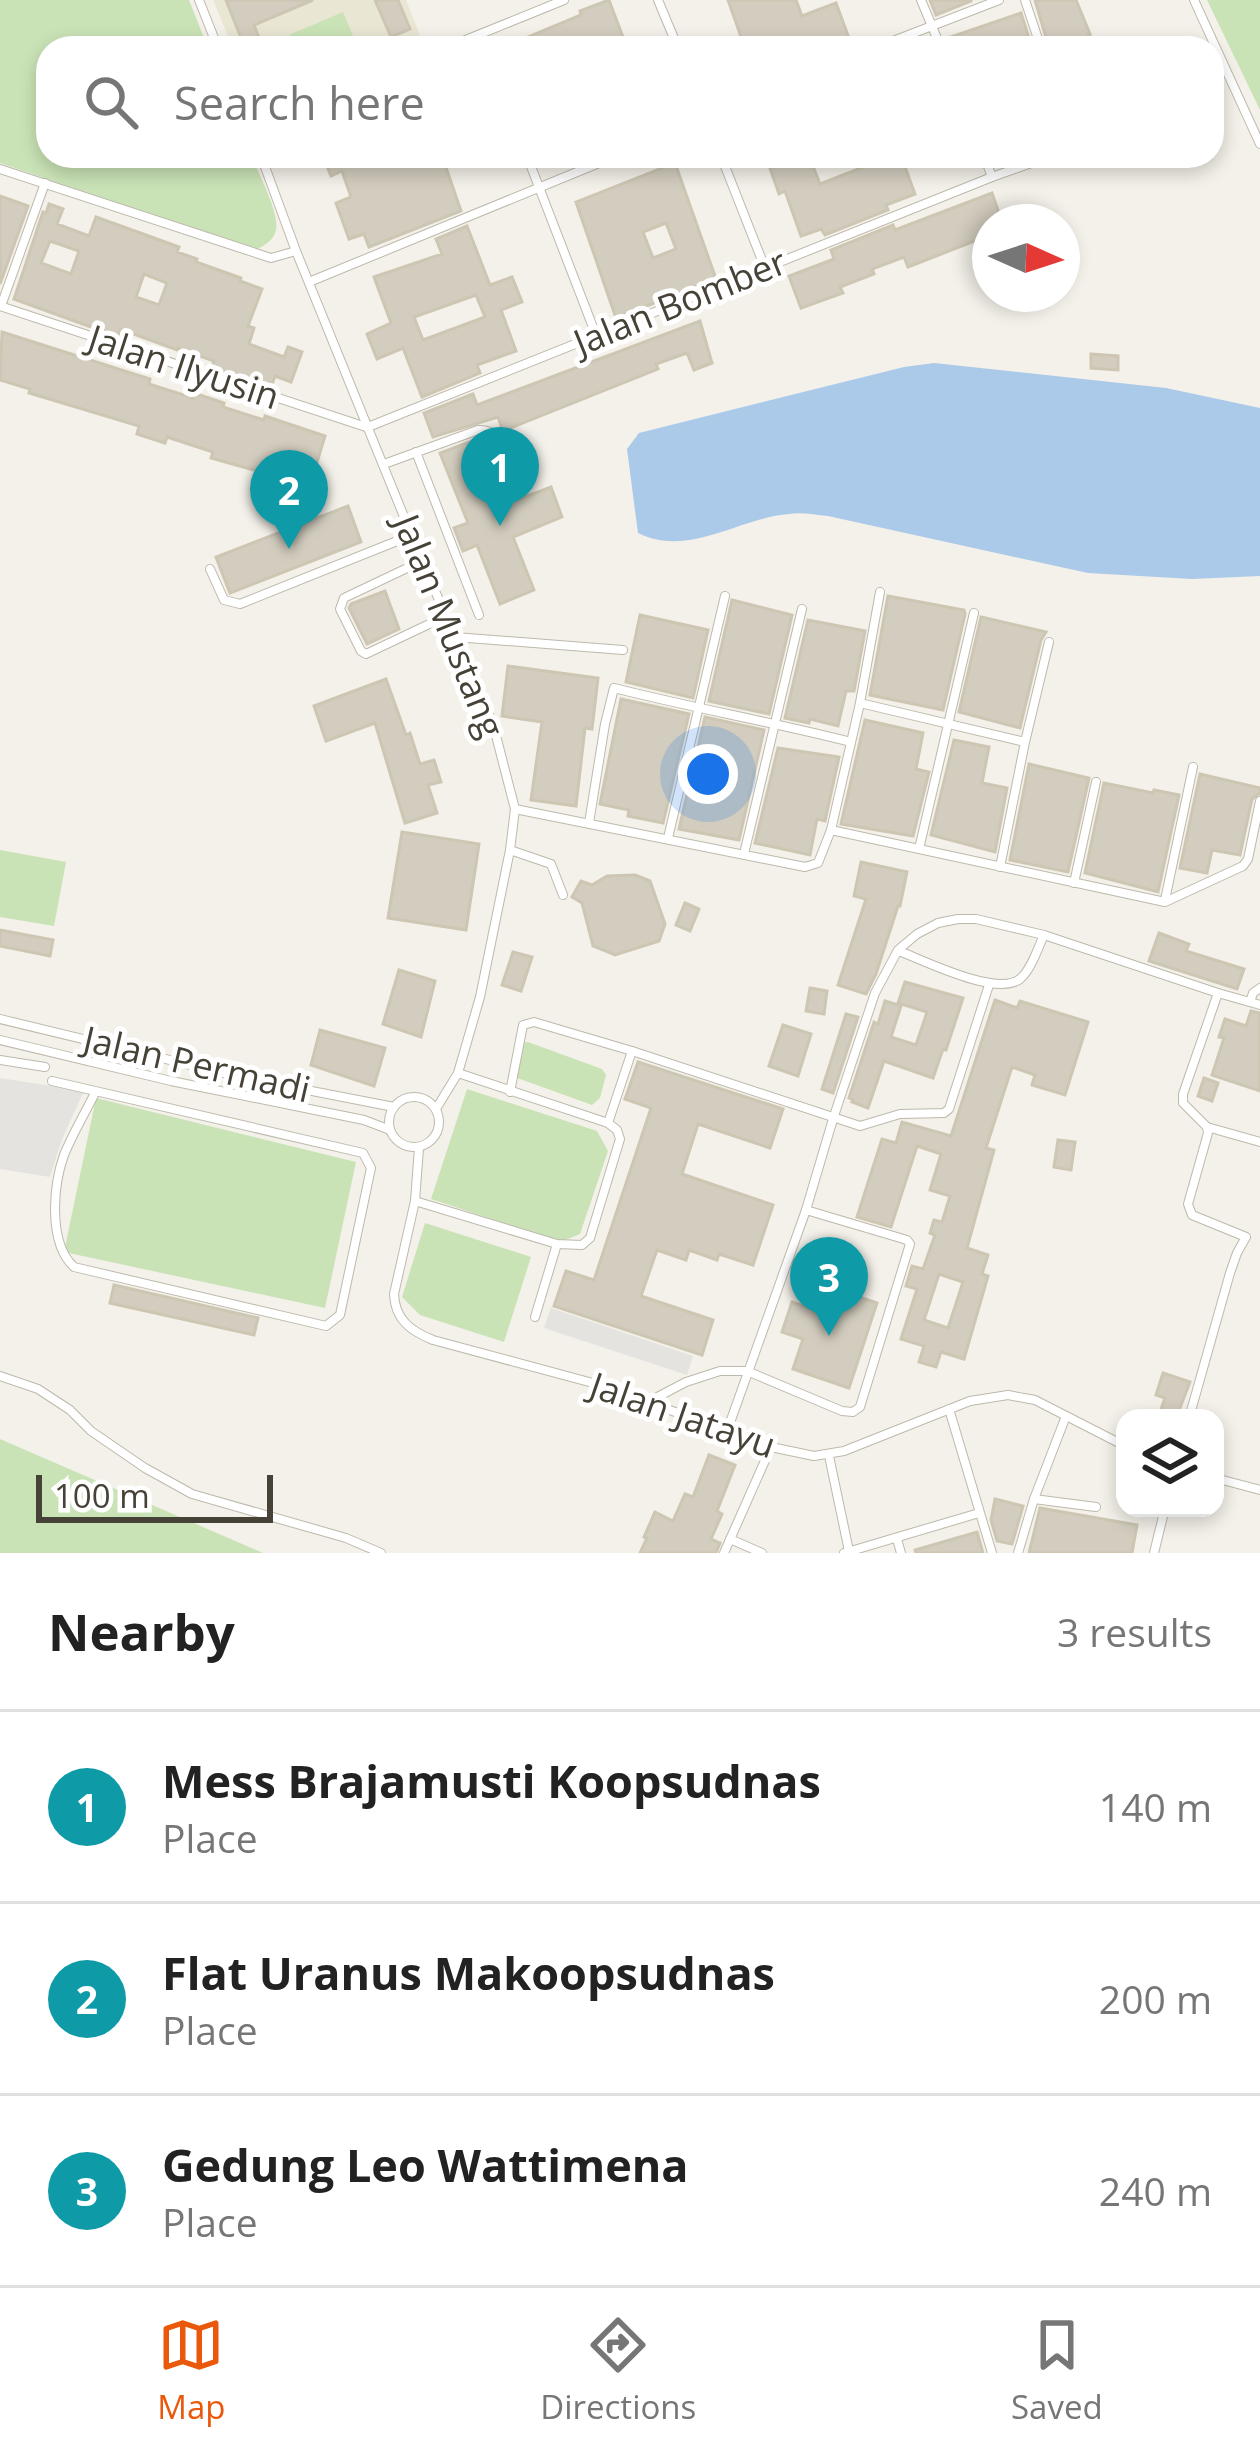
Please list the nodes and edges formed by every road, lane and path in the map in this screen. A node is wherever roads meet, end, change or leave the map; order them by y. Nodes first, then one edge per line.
1 (199, 0) edge
2 (564, 0) edge
3 (658, 0) edge
4 (921, 0) edge
5 (999, 0) edge
6 (1025, 0) edge
7 (1194, 0) edge
8 (931, 24) junction
9 (483, 33) junction
10 (213, 36) edge
11 (476, 36) edge
12 (484, 36) edge
13 (673, 36) edge
14 (903, 36) edge
15 (936, 36) edge
16 (1038, 36) edge
17 (1210, 36) edge
18 (1224, 65) edge
19 (1260, 144) edge
20 (265, 168) edge
21 (532, 168) edge
22 (587, 168) edge
23 (727, 168) edge
24 (989, 168) edge
25 (1017, 168) edge
26 (0, 169) edge
27 (992, 177) junction
28 (45, 183) junction
29 (539, 188) junction
30 (296, 250) junction
31 (765, 268) junction
32 (309, 282) junction
33 (1, 306) edge
34 (596, 335) junction
35 (368, 427) junction
36 (416, 452) junction
37 (384, 464) junction
38 (517, 479) dead end
39 (412, 535) junction
40 (422, 561) junction
41 (210, 569) dead end
42 (880, 592) dead end
43 (725, 596) dead end
44 (802, 609) dead end
45 (974, 613) dead end
46 (479, 615) dead end
47 (445, 617) junction
48 (454, 637) junction
49 (1049, 642) dead end
50 (623, 650) dead end
51 (860, 703) junction
52 (697, 710) junction
53 (776, 723) junction
54 (948, 723) junction
55 (851, 742) junction
56 (1025, 742) junction
57 (1193, 767) dead end
58 (1096, 782) dead end
59 (1260, 801) edge
60 (515, 809) junction
61 (589, 823) junction
62 (831, 830) junction
63 (668, 838) junction
64 (919, 849) junction
65 (510, 850) junction
66 (744, 854) junction
67 (1000, 867) junction
68 (1073, 883) junction
69 (562, 896) dead end
70 (1165, 902) junction
71 (1044, 935) junction
72 (898, 950) junction
73 (989, 985) junction
74 (1260, 988) edge
75 (1218, 993) junction
76 (1255, 1003) edge
77 (0, 1018) edge
78 (0, 1040) edge
79 (632, 1051) junction
80 (0, 1060) edge
81 (45, 1067) dead end
82 (458, 1073) junction
83 (52, 1082) dead end
84 (510, 1092) junction
85 (95, 1093) junction
86 (394, 1107) junction
87 (436, 1109) junction
88 (832, 1119) junction
89 (608, 1123) junction
90 (1208, 1127) junction
91 (390, 1130) junction
92 (1260, 1142) edge
93 (419, 1148) junction
94 (415, 1201) junction
95 (806, 1210) junction
96 (1246, 1237) junction
97 (1260, 1240) edge
98 (557, 1244) junction
99 (535, 1317) dead end
100 (746, 1371) junction
101 (0, 1376) edge
102 (646, 1403) junction
103 (949, 1409) junction
104 (1192, 1409) edge
105 (1066, 1416) junction
106 (728, 1431) junction
107 (1116, 1441) edge
108 (771, 1447) junction
109 (829, 1456) junction
110 (1224, 1480) edge
111 (1260, 1490) edge
112 (1034, 1499) junction
113 (1096, 1507) dead end
114 (979, 1513) junction
115 (1163, 1517) edge
116 (730, 1539) junction
117 (897, 1539) junction
118 (846, 1552) edge
119 (381, 1553) edge
120 (724, 1553) edge
121 (762, 1553) edge
122 (902, 1553) edge
123 (992, 1553) edge
124 (1018, 1553) edge
125 (1154, 1553) edge

1 - 10 lane
2 - 9 lane
3 - 13 lane
4 - 8 lane
5 - 8 lane
6 - 16 lane
7 - 17 lane
8 - 14 lane
8 - 15 lane
9 - 11 lane
9 - 12 lane
18 - 19 lane
20 - 30 lane, Jalan Mustang
21 - 29 lane
22 - 29 lane
23 - 31 lane
24 - 27 lane
25 - 27 lane, Jalan Bomber
26 - 28 lane
27 - 31 lane, Jalan Bomber
28 - 30 lane
28 - 33 lane
29 - 32 lane
29 - 34 lane
30 - 32 lane, Jalan Mustang
31 - 34 lane, Jalan Bomber
32 - 35 lane, Jalan Mustang
33 - 35 lane, Jalan Ilyusin
34 - 35 lane, Jalan Bomber
35 - 37 lane, Jalan Mustang
36 - 37 lane
36 - 38 lane
36 - 46 lane
37 - 39 lane, Jalan Mustang
39 - 40 lane, Jalan Mustang
39 - 41 lane
40 - 47 lane, Jalan Mustang
40 - 47 lane
42 - 51 lane
43 - 52 lane
44 - 53 lane
45 - 54 lane
47 - 48 lane, Jalan Mustang
48 - 50 lane
48 - 60 lane, Jalan Mustang
49 - 56 lane
51 - 54 lane
51 - 55 lane
52 - 53 lane
52 - 61 lane
52 - 63 lane
53 - 55 lane
53 - 66 lane
54 - 56 lane
54 - 64 lane
55 - 62 lane
56 - 67 lane
57 - 70 lane
58 - 68 lane
59 - 70 lane
60 - 61 lane
60 - 65 lane, Jalan Mustang
61 - 63 lane
62 - 64 lane
62 - 66 lane
63 - 66 lane
64 - 67 lane
65 - 69 lane
65 - 82 lane, Jalan Mustang
67 - 68 lane
68 - 70 lane
71 - 72 lane
71 - 73 lane
71 - 75 lane
72 - 73 lane
72 - 88 lane
73 - 88 lane
74 - 76 lane
75 - 76 lane
75 - 90 lane
77 - 86 lane, Jalan Permadi
78 - 91 lane, Jalan Permadi
79 - 84 lane
79 - 88 lane
79 - 89 lane
80 - 81 lane
82 - 84 lane
82 - 87 lane, Jalan Mustang
83 - 85 lane
84 - 89 lane
85 - 85 lane
86 - 87 lane
86 - 91 lane
87 - 93 lane
88 - 95 lane
89 - 98 lane
90 - 92 lane
90 - 96 lane
91 - 93 lane
93 - 94 lane
94 - 98 lane
94 - 102 lane, Jalan Jatayu
95 - 100 lane
95 - 100 lane
96 - 97 lane
96 - 104 lane
98 - 99 lane
100 - 102 lane
100 - 106 lane
101 - 119 lane
102 - 106 lane, Jalan Jatayu
103 - 105 lane
103 - 109 lane
103 - 114 lane
105 - 107 lane
105 - 112 lane
106 - 108 lane, Jalan Jatayu
108 - 109 lane, Jalan Jatayu
108 - 116 lane
109 - 118 lane
110 - 111 lane
112 - 113 lane
112 - 124 lane
114 - 117 lane
114 - 123 lane
115 - 125 lane
116 - 120 lane
116 - 121 lane
117 - 118 lane
117 - 122 lane

